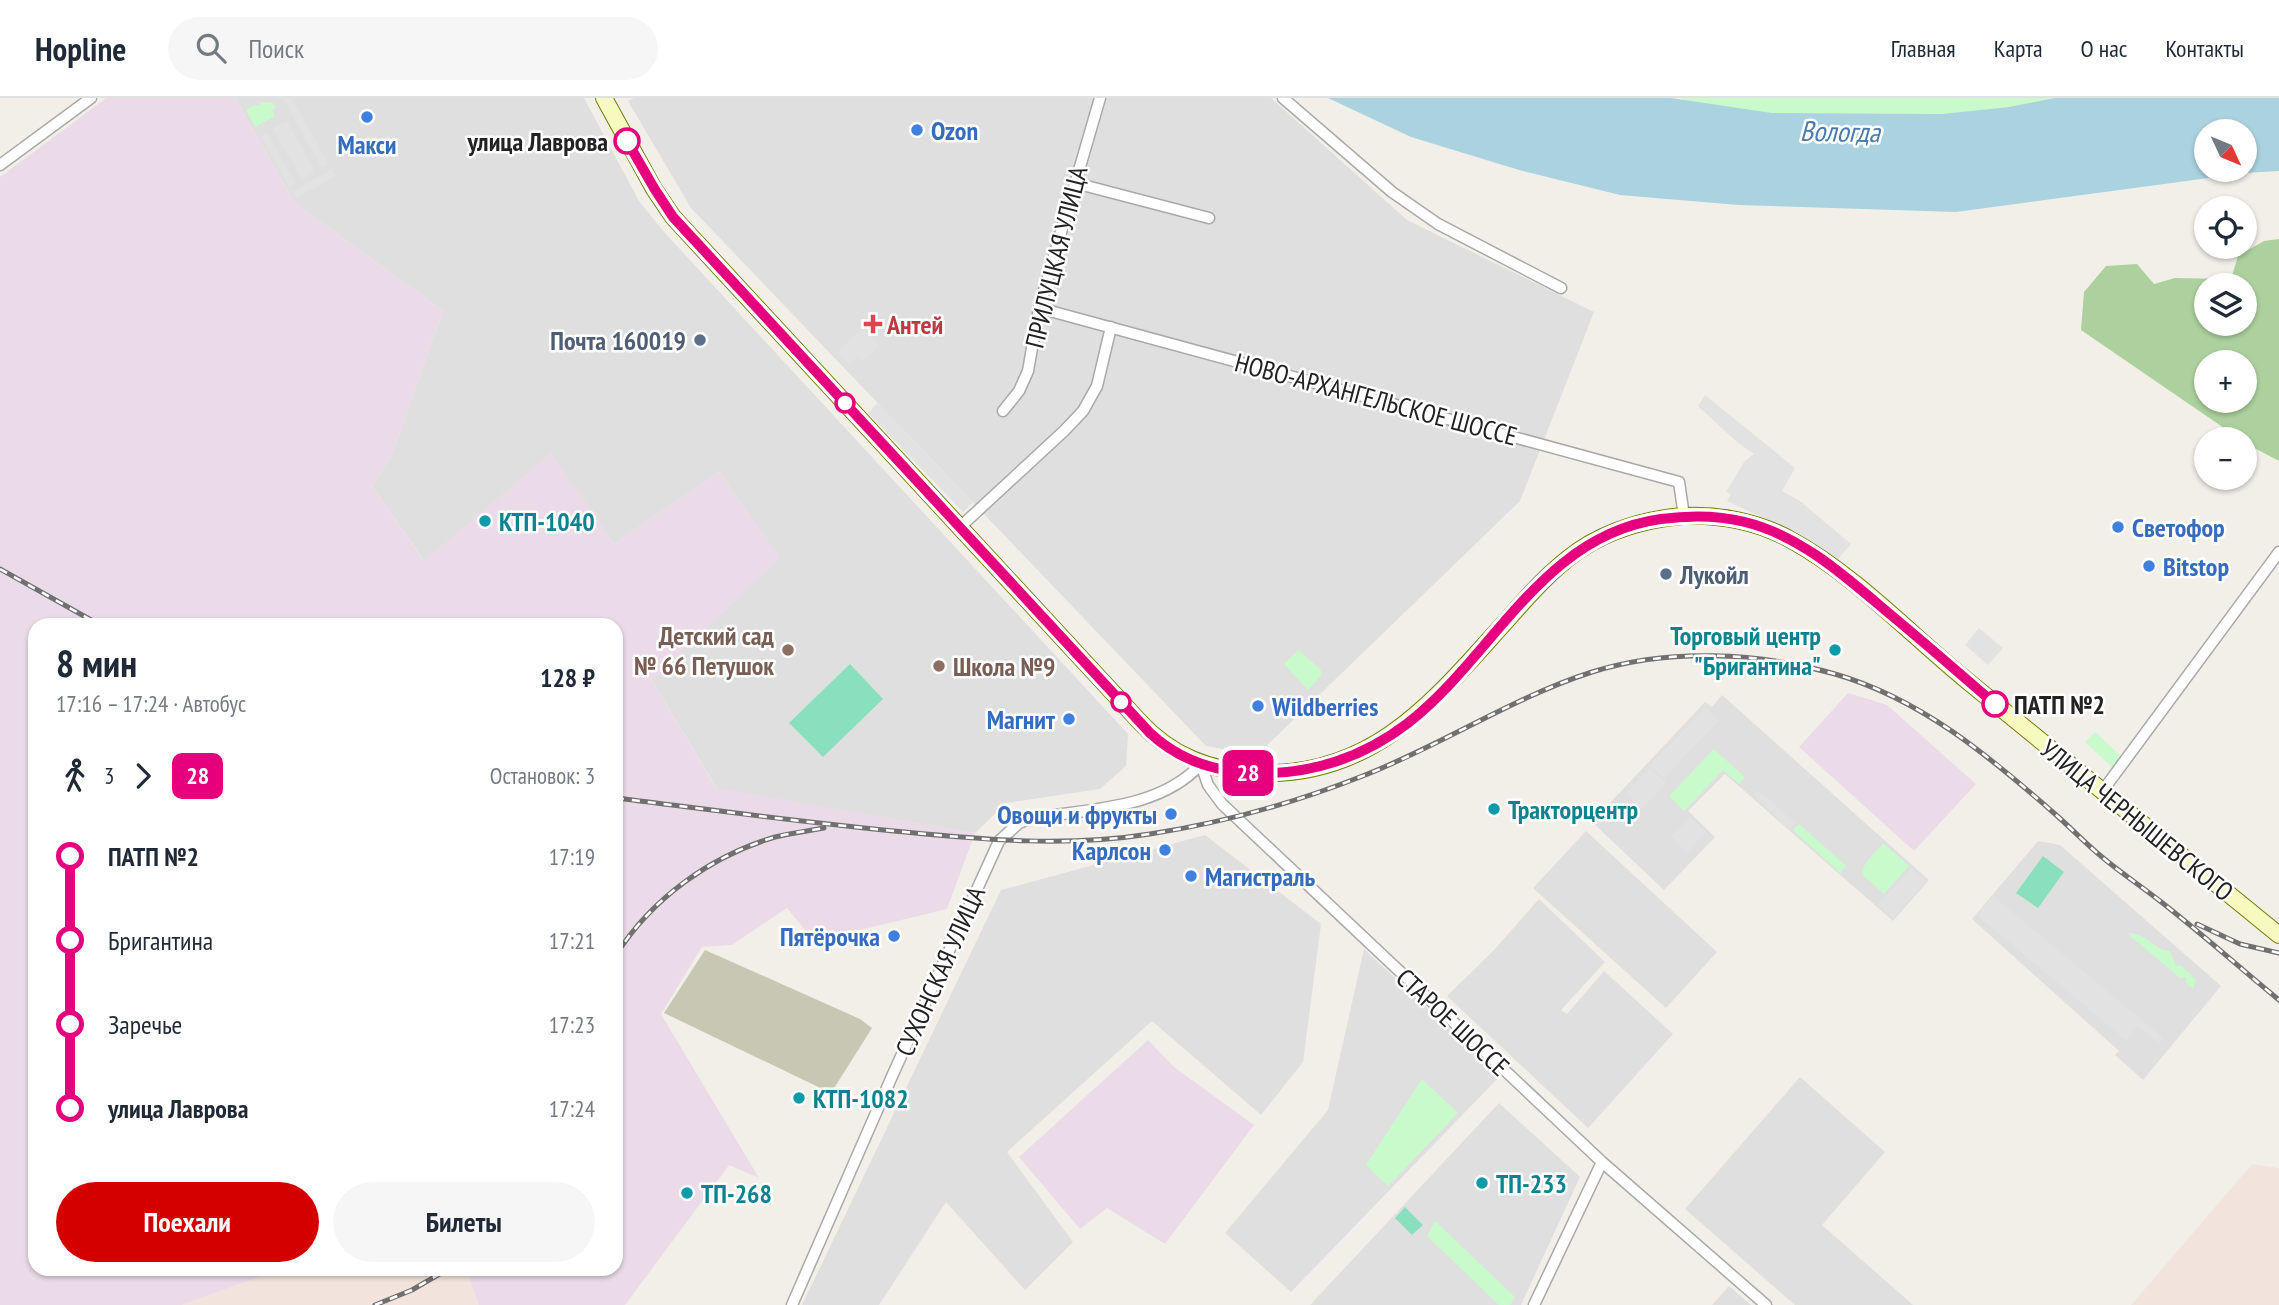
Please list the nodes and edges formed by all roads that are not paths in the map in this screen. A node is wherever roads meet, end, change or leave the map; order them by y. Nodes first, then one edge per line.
1 (91, 98) edge
2 (1100, 98) edge
3 (1283, 98) edge
4 (607, 99) edge
5 (0, 164) edge
6 (1075, 183) junction
7 (1209, 218) dead end
8 (1561, 288) dead end
9 (1039, 308) junction
10 (1111, 327) junction
11 (1003, 411) dead end
12 (1684, 516) junction
13 (959, 528) junction
14 (2279, 552) edge
15 (1201, 764) junction
16 (2101, 793) junction
17 (2279, 935) edge
18 (1602, 1162) junction
19 (792, 1305) edge
20 (1534, 1305) edge
21 (1766, 1305) edge

1 - 5 street
2 - 6 street, ПРИЛУЦКАЯ УЛИЦА
3 - 8 street
4 - 13 main road, УЛИЦА ЧЕРНЫШЕВСКОГО
6 - 7 street
6 - 9 street, ПРИЛУЦКАЯ УЛИЦА
9 - 10 street, НОВО-АРХАНГЕЛЬСКОЕ ШОССЕ
9 - 11 street, ПРИЛУЦКАЯ УЛИЦА
10 - 12 street, НОВО-АРХАНГЕЛЬСКОЕ ШОССЕ
10 - 13 street
12 - 15 main road, УЛИЦА ЧЕРНЫШЕВСКОГО
12 - 16 main road, УЛИЦА ЧЕРНЫШЕВСКОГО
13 - 15 main road, УЛИЦА ЧЕРНЫШЕВСКОГО
14 - 16 street
15 - 18 street, СТАРОЕ ШОССЕ
15 - 19 street, СУХОНСКАЯ УЛИЦА
16 - 17 main road, УЛИЦА ЧЕРНЫШЕВСКОГО
18 - 20 street
18 - 21 street, СТАРОЕ ШОССЕ

